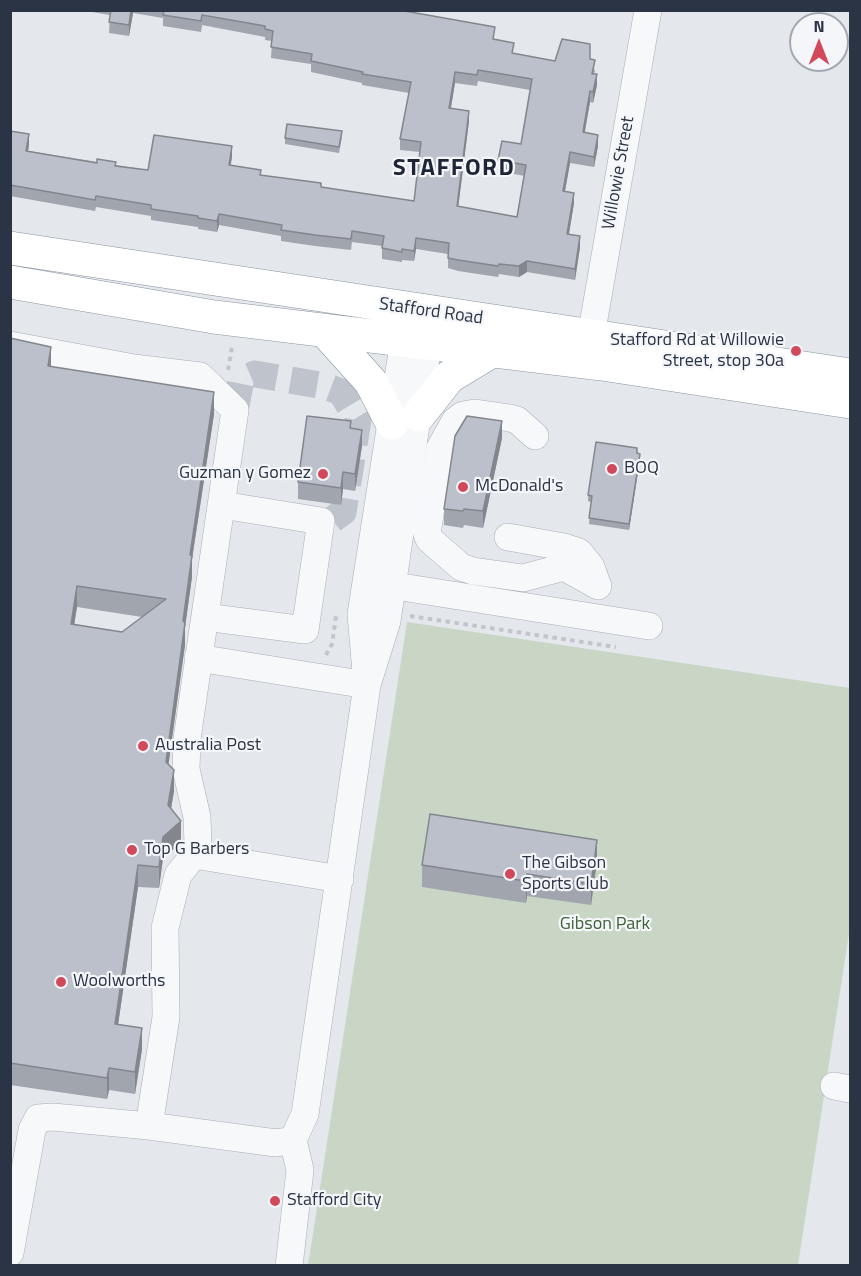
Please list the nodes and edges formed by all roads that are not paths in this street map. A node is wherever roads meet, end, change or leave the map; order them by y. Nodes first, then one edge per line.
1 (645, 11) edge
2 (10, 248) edge
3 (10, 282) edge
4 (421, 309) junction
5 (325, 332) junction
6 (591, 336) junction
7 (416, 343) junction
8 (10, 345) edge
9 (492, 351) junction
10 (850, 375) edge
11 (850, 402) edge
12 (405, 419) junction
13 (535, 436) dead end
14 (222, 506) junction
15 (508, 537) dead end
16 (366, 582) junction
17 (393, 586) junction
18 (598, 586) junction
19 (206, 616) junction
20 (596, 618) junction
21 (649, 626) dead end
22 (198, 658) junction
23 (367, 686) junction
24 (194, 855) junction
25 (340, 879) junction
26 (149, 1126) junction
27 (293, 1140) junction
28 (10, 1253) edge
29 (289, 1266) edge

1 - 6 street, Willowie Street
2 - 4 highway, Stafford Road
3 - 5 highway, Stafford Road
4 - 6 highway, Stafford Road
4 - 7 street
5 - 7 highway, Stafford Road
5 - 12 highway
6 - 10 highway, Stafford Road
7 - 9 highway, Stafford Road
7 - 12 street
8 - 14 street
9 - 11 highway, Stafford Road
9 - 12 highway
12 - 16 street
12 - 17 street
13 - 18 street
14 - 19 street
14 - 19 street
15 - 18 street
16 - 17 street
16 - 23 street
17 - 20 street
17 - 23 street
18 - 20 street
19 - 22 street
20 - 21 street
22 - 23 street
22 - 24 street
23 - 25 street
24 - 25 street
24 - 26 street
25 - 27 street
26 - 27 street
26 - 28 street
27 - 29 street

